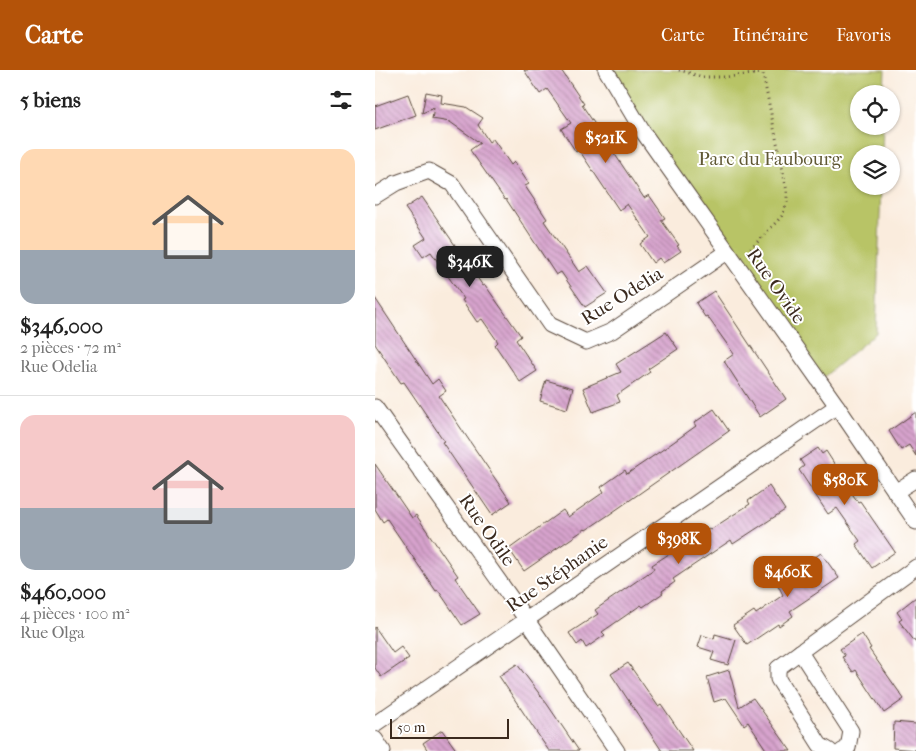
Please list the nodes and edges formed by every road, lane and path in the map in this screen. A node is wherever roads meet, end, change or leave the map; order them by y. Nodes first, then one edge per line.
1 (606, 70) edge
2 (679, 70) edge
3 (762, 71) edge
4 (375, 196) edge
5 (732, 258) junction
6 (837, 406) junction
7 (375, 407) edge
8 (916, 479) edge
9 (895, 492) junction
10 (916, 522) edge
11 (916, 567) edge
12 (526, 619) junction
13 (800, 652) junction
14 (375, 724) edge
15 (375, 739) edge
16 (383, 751) edge
17 (617, 751) edge
18 (830, 751) edge
19 (843, 751) edge

1 - 5 street, Rue Ovide
2 - 3 path
3 - 5 path
4 - 5 street, Rue Odelia
5 - 6 street, Rue Ovide
6 - 9 street, Rue Ovide
6 - 12 street, Rue Stéphanie
7 - 12 street, Rue Odile
8 - 9 street
9 - 10 street, Rue Ovide
11 - 13 street
12 - 14 street, Rue Stéphanie
12 - 17 street, Rue Odile
13 - 18 street
13 - 19 street
15 - 16 street

